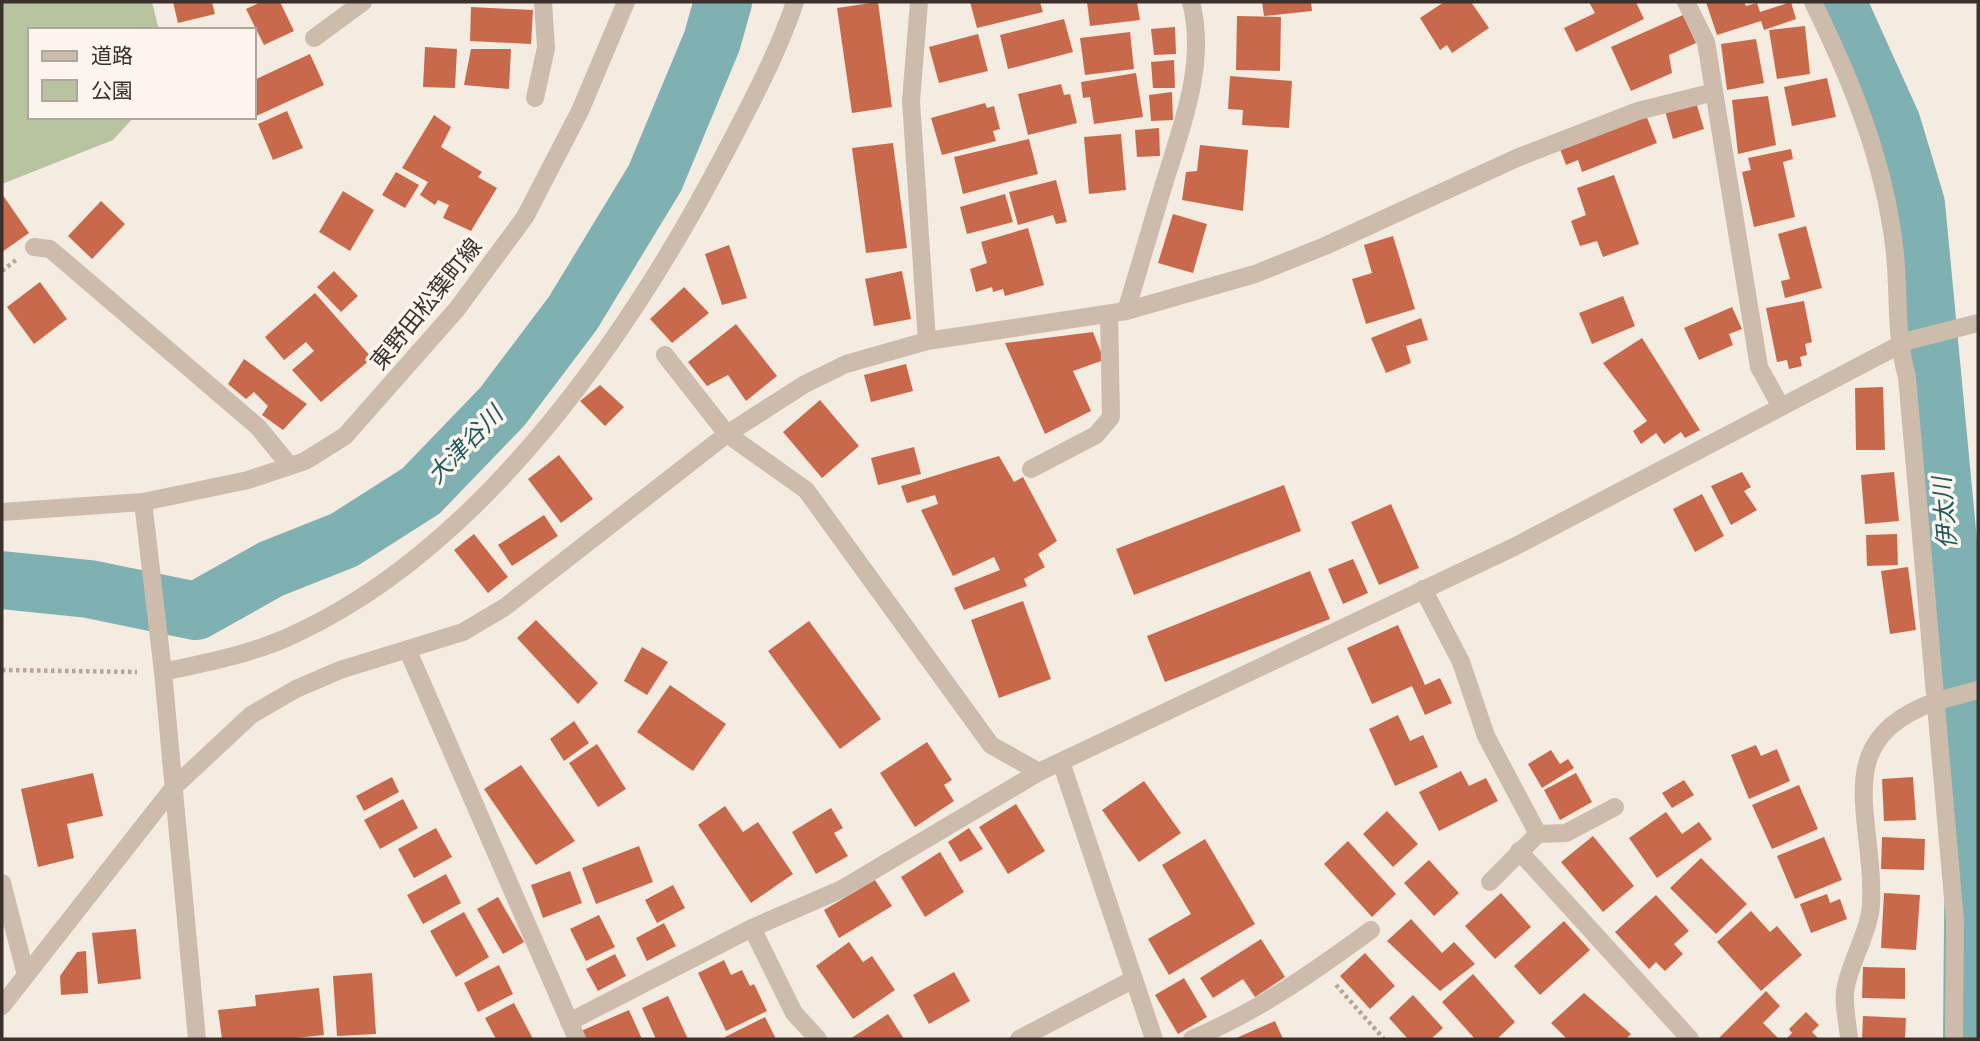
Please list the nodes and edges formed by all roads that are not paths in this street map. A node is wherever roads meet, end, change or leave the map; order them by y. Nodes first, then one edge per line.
1 (363, 2) edge
2 (543, 2) edge
3 (626, 2) edge
4 (795, 2) edge
5 (919, 2) edge
6 (1191, 2) edge
7 (1686, 2) edge
8 (1813, 2) edge
9 (314, 38) dead end
10 (1714, 92) junction
11 (535, 98) dead end
12 (34, 247) dead end
13 (1117, 313) junction
14 (1978, 323) edge
15 (927, 341) junction
16 (1903, 344) junction
17 (665, 355) dead end
18 (1781, 407) junction
19 (727, 434) junction
20 (290, 466) junction
21 (1031, 470) dead end
22 (143, 502) junction
23 (2, 512) edge
24 (1423, 589) junction
25 (408, 651) junction
26 (162, 664) junction
27 (1978, 690) edge
28 (1937, 701) junction
29 (1061, 762) junction
30 (1039, 772) junction
31 (174, 787) junction
32 (1615, 807) dead end
33 (1538, 834) junction
34 (1519, 851) junction
35 (1490, 882) dead end
36 (2, 883) edge
37 (752, 928) junction
38 (1371, 930) dead end
39 (26, 975) junction
40 (1134, 979) junction
41 (2, 1006) edge
42 (569, 1022) junction
43 (197, 1039) edge
44 (577, 1039) edge
45 (818, 1039) edge
46 (1019, 1039) edge
47 (1154, 1039) edge
48 (1192, 1039) edge
49 (1690, 1039) edge
50 (1849, 1039) edge
51 (1954, 1039) edge

1 - 9 street
2 - 11 street
3 - 20 street, 東野田松葉町線
4 - 26 street
5 - 15 street
6 - 13 street
7 - 10 street
8 - 16 street
10 - 13 street
10 - 18 street
12 - 20 street
13 - 15 street
13 - 21 street
14 - 16 street
15 - 19 street
16 - 18 street
16 - 28 street
17 - 19 street
18 - 24 street
19 - 25 street
19 - 30 street
20 - 22 street, 東野田松葉町線
22 - 23 street, 東野田松葉町線
22 - 26 street
24 - 29 street
24 - 33 street
25 - 31 street
25 - 42 street
26 - 31 street
27 - 28 street
28 - 50 street
28 - 51 street
29 - 30 street
29 - 40 street
30 - 37 street
31 - 39 street
31 - 43 street
32 - 33 street
33 - 34 street
34 - 35 street
34 - 49 street
36 - 39 street
37 - 42 street
37 - 45 street
38 - 48 street
39 - 41 street
40 - 46 street
40 - 47 street
42 - 44 street

